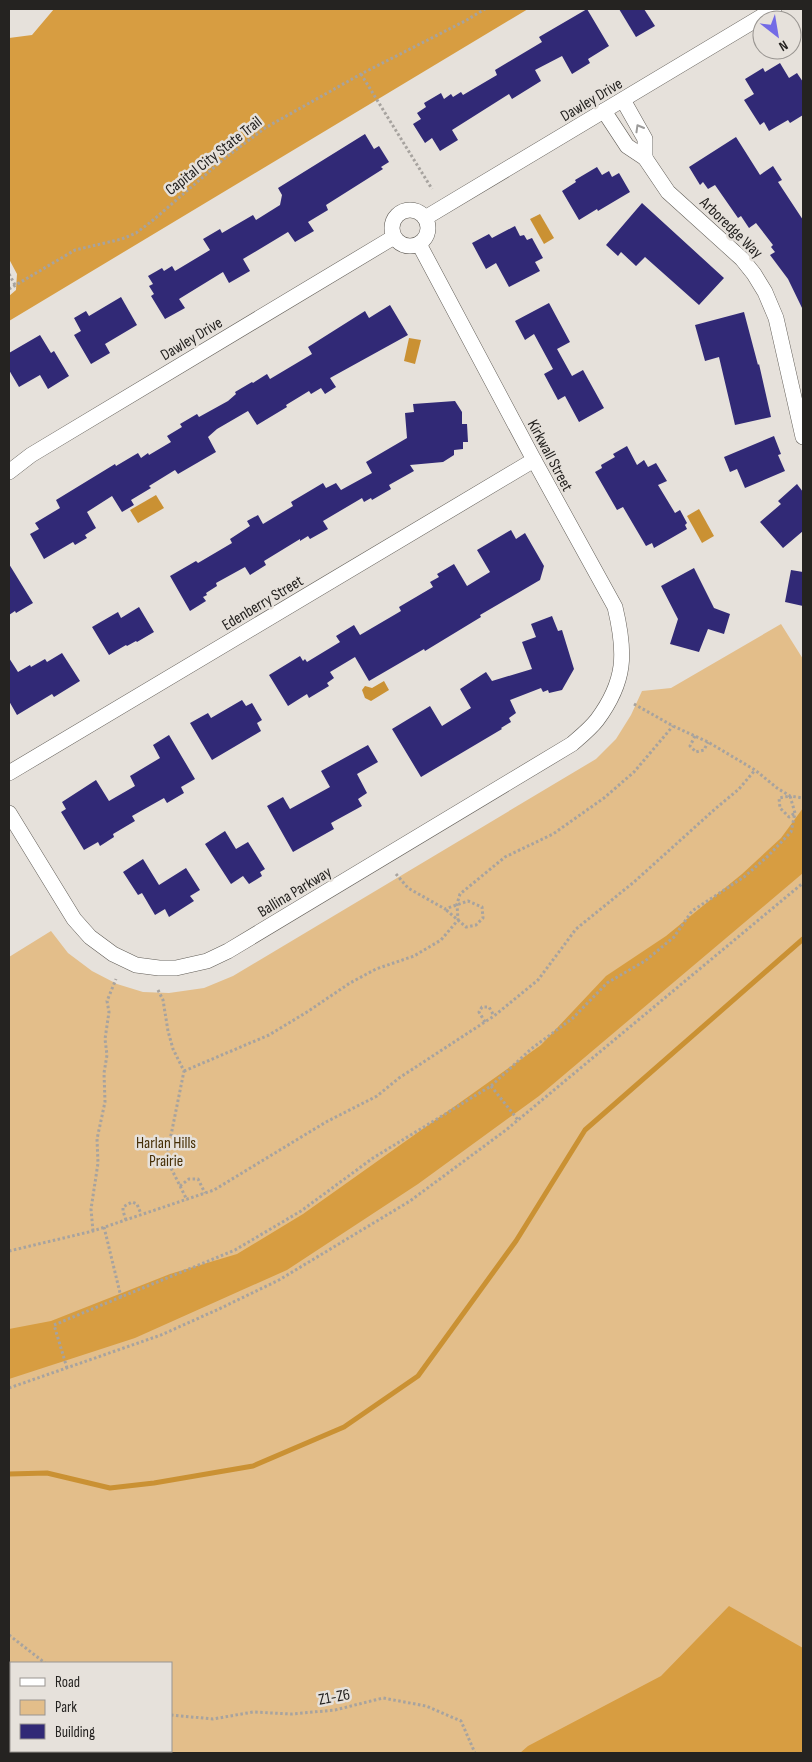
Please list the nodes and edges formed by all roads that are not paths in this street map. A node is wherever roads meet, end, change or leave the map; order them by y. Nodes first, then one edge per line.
1 (774, 9) edge
2 (623, 100) junction
3 (604, 111) junction
4 (645, 158) junction
5 (425, 218) junction
6 (394, 237) junction
7 (419, 244) junction
8 (797, 389) edge
9 (803, 437) edge
10 (534, 460) junction
11 (9, 472) edge
12 (616, 689) joint
13 (9, 773) edge
14 (9, 782) edge
15 (9, 786) edge
16 (9, 813) edge

1 - 2 street, Dawley Drive
2 - 3 street, Dawley Drive
4 -> 2 street, Arboredge Way
3 - 4 street, Arboredge Way
3 - 5 street, Dawley Drive
4 - 8 street, Arboredge Way
5 - 6 street
5 - 7 street
6 - 7 street
6 - 11 street, Dawley Drive
7 - 10 street, Kirkwall Street
8 - 9 street, Arboredge Way
10 - 12 street, Kirkwall Street
10 - 13 street, Edenberry Street
12 - 16 street, Ballina Parkway
14 - 15 street

